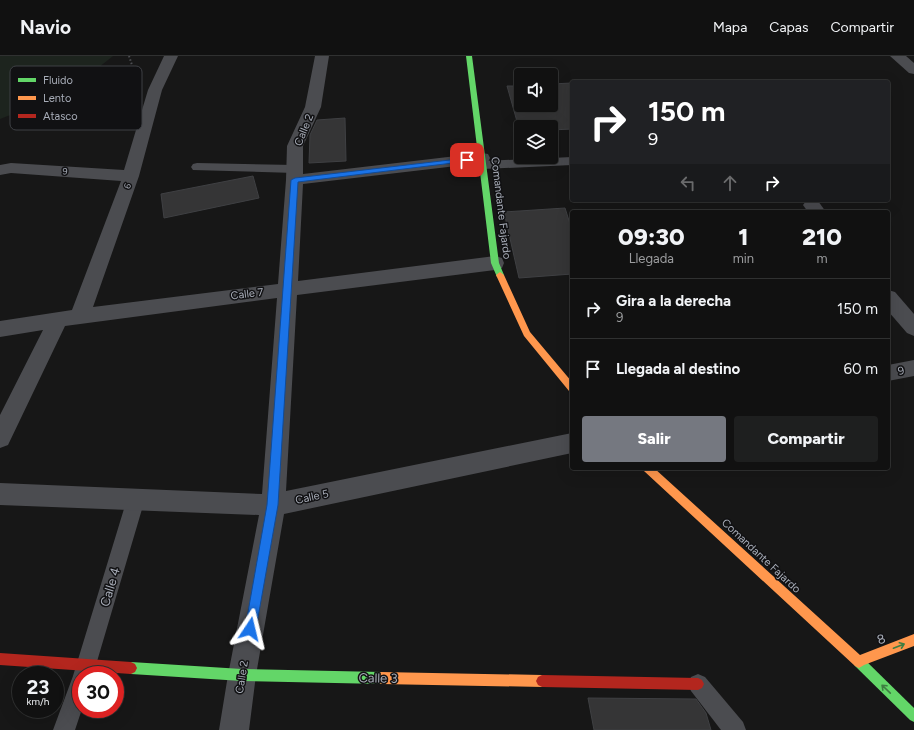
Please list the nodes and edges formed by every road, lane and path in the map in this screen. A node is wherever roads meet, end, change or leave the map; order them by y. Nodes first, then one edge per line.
1 (171, 56) edge
2 (322, 56) edge
3 (469, 56) edge
4 (897, 56) edge
5 (914, 70) edge
6 (483, 161) junction
7 (570, 161) edge
8 (198, 167) dead end
9 (0, 170) edge
10 (295, 175) junction
11 (131, 176) junction
12 (496, 263) junction
13 (287, 289) junction
14 (890, 299) edge
15 (80, 316) junction
16 (58, 319) junction
17 (914, 328) edge
18 (0, 329) edge
19 (914, 368) edge
20 (890, 373) edge
21 (570, 386) edge
22 (0, 438) edge
23 (570, 442) edge
24 (649, 470) edge
25 (0, 494) edge
26 (136, 499) junction
27 (272, 505) junction
28 (914, 640) edge
29 (0, 660) edge
30 (858, 661) junction
31 (86, 666) edge
32 (72, 672) edge
33 (124, 674) edge
34 (242, 675) junction
35 (698, 684) joint
36 (72, 708) edge
37 (914, 716) edge
38 (64, 730) edge
39 (234, 730) edge
40 (735, 730) edge

1 - 11 street, 6
2 - 10 street, Calle 2
3 - 6 street, Comandante Fajardo
4 - 5 street
6 - 7 lane
6 - 10 street
6 - 12 street, Comandante Fajardo
8 - 10 lane
9 - 11 street, 9
10 - 13 street, Calle 2
11 - 15 street, 6
12 - 13 street, Calle 7
12 - 21 street, Comandante Fajardo
13 - 15 street, Calle 7
13 - 27 street, Calle 2
14 - 17 street
15 - 16 street, Calle 7
16 - 18 street, Calle 7
16 - 22 street
19 - 20 street, 9
23 - 27 street, Calle 5
24 - 30 street, Comandante Fajardo
25 - 26 street, Calle 5
26 - 27 street, Calle 5
26 - 31 lane, Calle 4
27 - 34 street, Calle 2
30 -> 28 street, 8
29 - 32 street, Calle 3
37 -> 30 street, Comandante Fajardo
33 - 34 street, Calle 3
34 - 35 street, Calle 3
34 - 39 street, Calle 2
35 - 40 lane, Calle 3
36 - 38 lane, Calle 4

